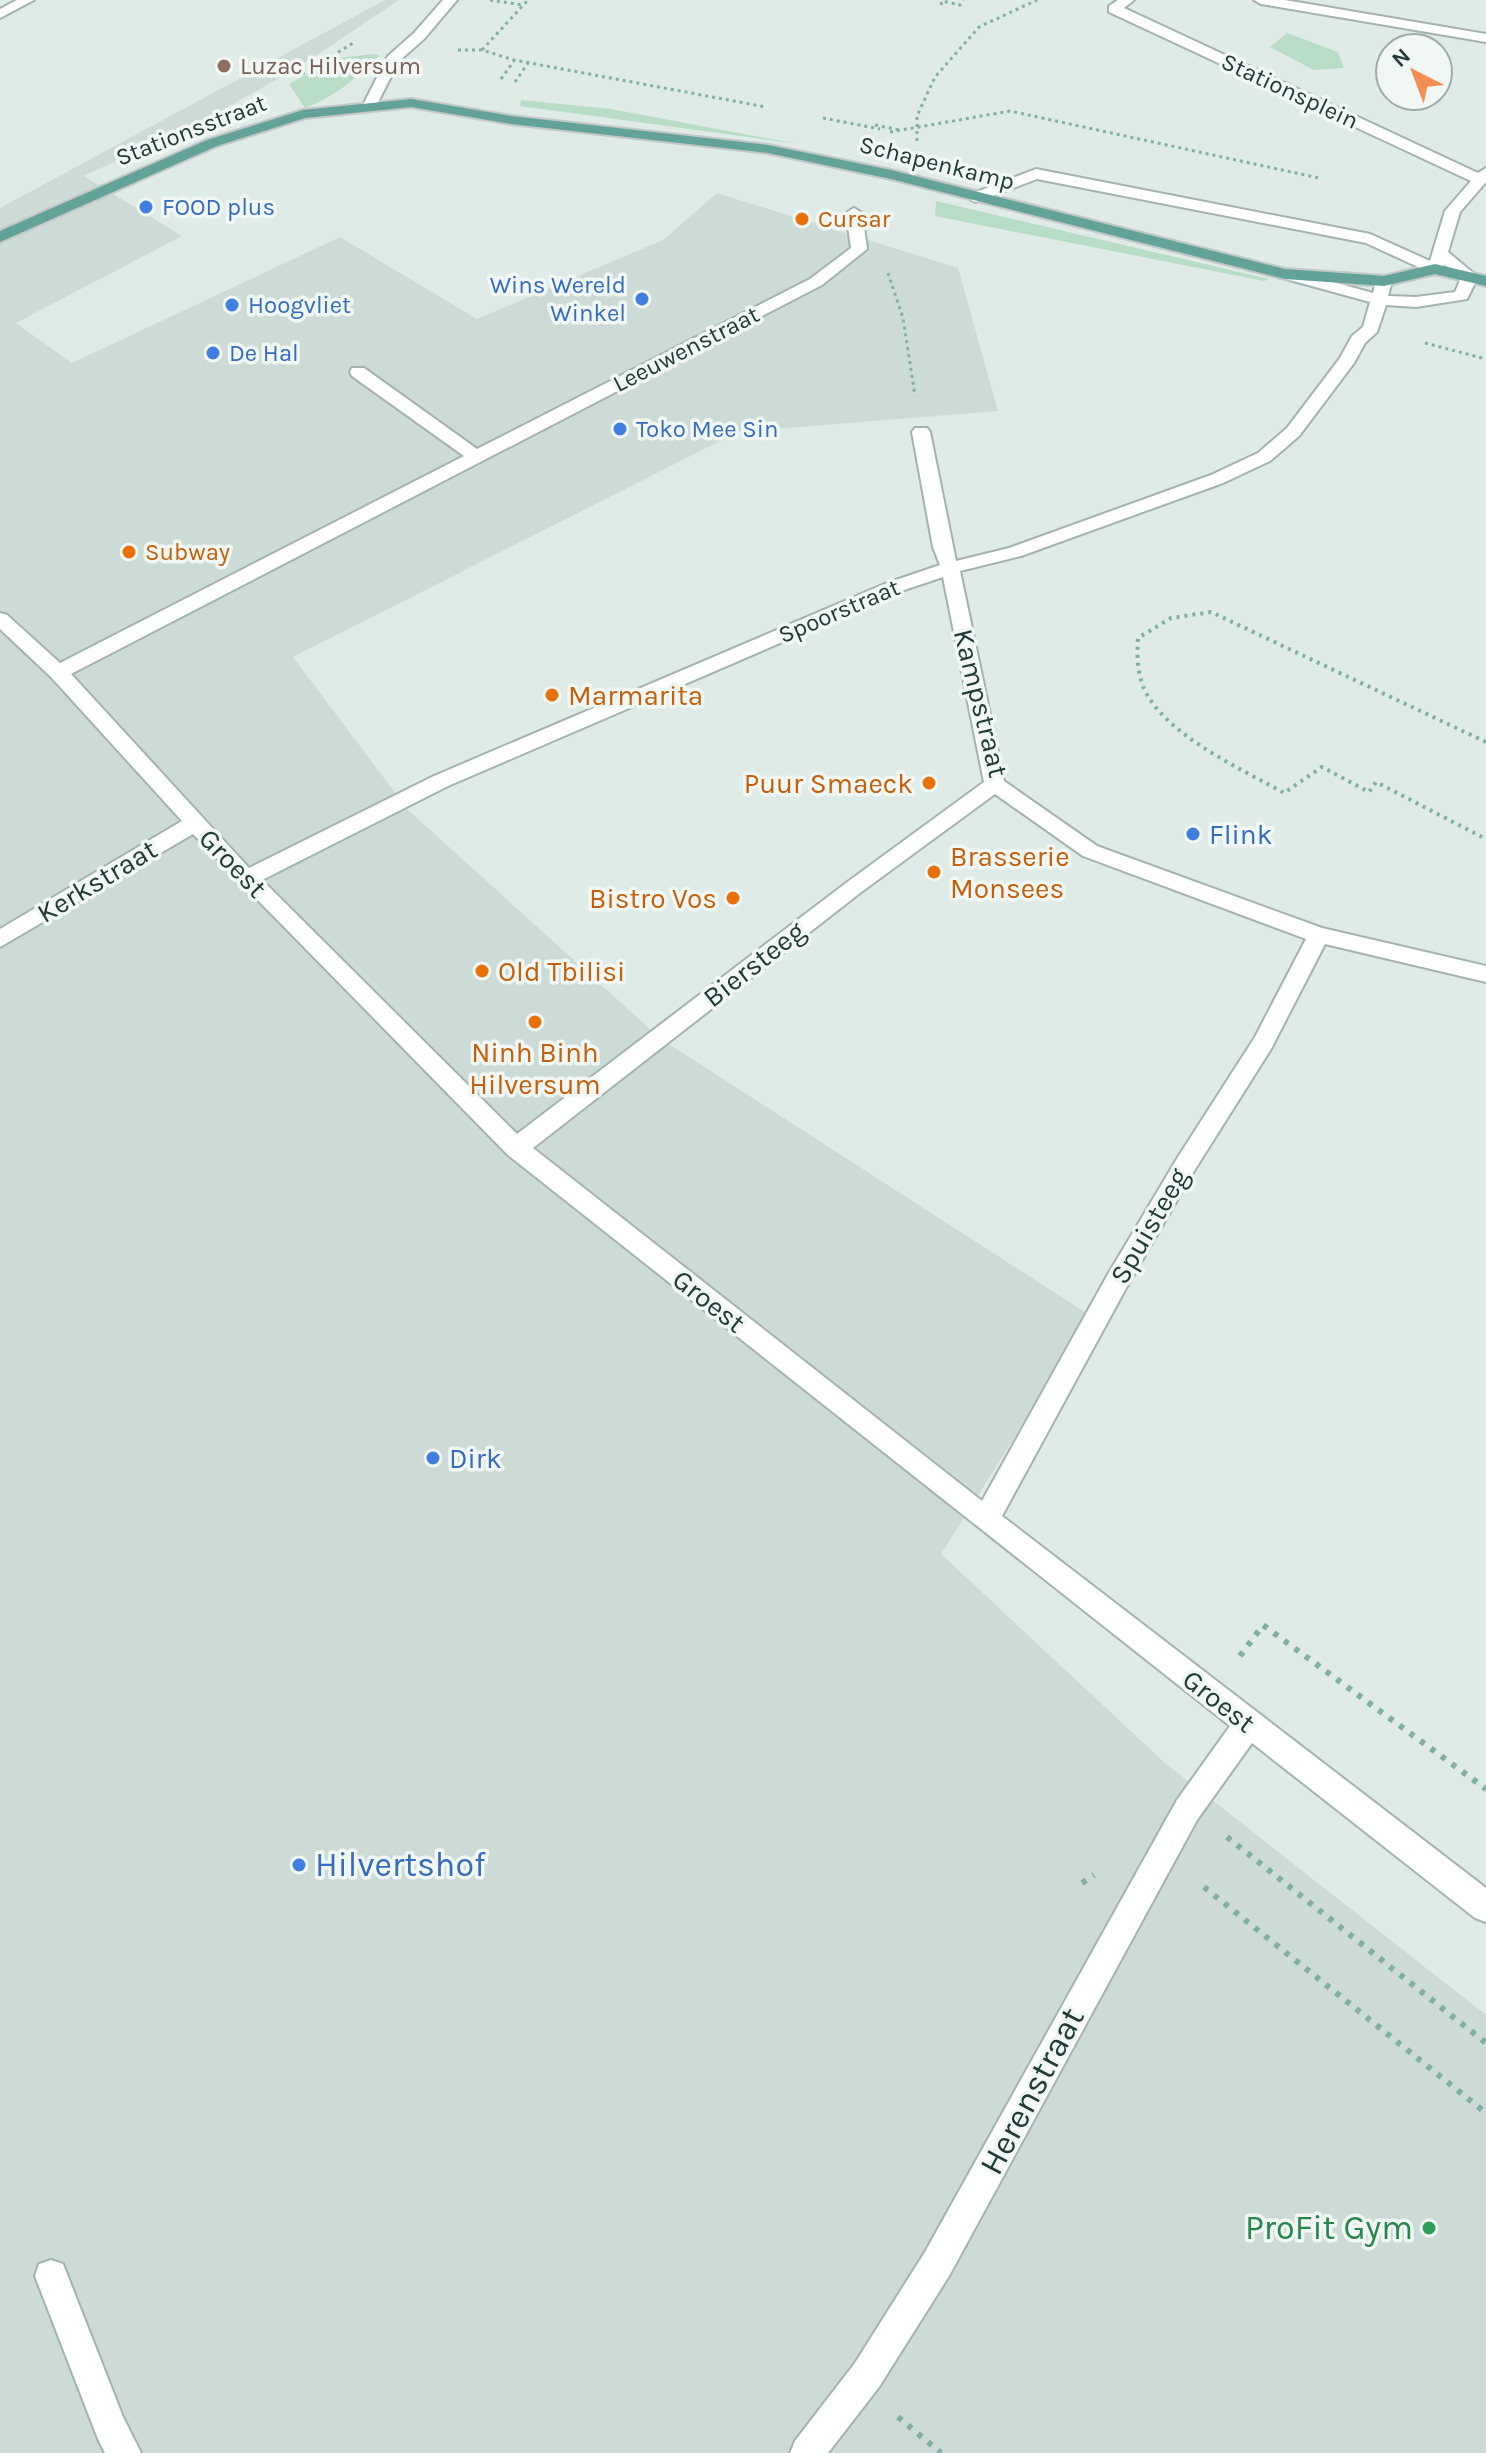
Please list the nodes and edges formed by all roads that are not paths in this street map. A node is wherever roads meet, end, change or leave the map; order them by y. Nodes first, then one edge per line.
1 (27, 0) edge
2 (450, 0) edge
3 (1127, 0) edge
4 (1261, 0) edge
5 (0, 14) edge
6 (1486, 38) edge
7 (370, 105) junction
8 (1483, 176) edge
9 (976, 197) junction
10 (854, 213) dead end
11 (0, 237) edge
12 (1439, 252) junction
13 (1435, 269) junction
14 (1285, 274) junction
15 (1478, 279) edge
16 (1384, 281) junction
17 (1380, 302) junction
18 (358, 372) dead end
19 (921, 432) road end
20 (476, 457) junction
21 (950, 568) junction
22 (0, 619) edge
23 (58, 672) junction
24 (995, 784) junction
25 (195, 823) junction
26 (247, 878) junction
27 (1319, 935) junction
28 (0, 939) edge
29 (1486, 974) edge
30 (516, 1148) junction
31 (986, 1520) junction
32 (1249, 1724) junction
33 (1486, 1907) edge
34 (51, 2276) dead end
35 (124, 2453) edge
36 (807, 2453) edge

1 - 5 street
2 - 7 street
3 - 8 street
4 - 6 street
7 - 9 main road, Schapenkamp
7 - 11 main road, Stationsstraat
8 - 12 street
9 - 13 street
9 - 14 main road, Schapenkamp
10 - 20 street, Leeuwenstraat
12 - 13 street
12 - 15 street
13 - 15 main road, Schapenkamp
13 - 16 main road, Schapenkamp
14 - 16 main road, Schapenkamp
14 - 17 street
15 - 17 street
16 - 17 street, Spoorstraat
17 - 21 street, Spoorstraat
18 - 20 street
19 - 21 street, Kampstraat
20 - 23 street, Leeuwenstraat
21 - 24 street, Kampstraat
21 - 26 street, Spoorstraat
22 - 23 street, Groest
23 - 25 street, Groest
24 - 27 street, Kampstraat
24 - 30 street, Biersteeg
25 - 26 street, Groest
25 - 28 street, Kerkstraat
26 - 30 street, Groest
27 - 29 street, Kampstraat
27 - 31 street, Spuisteeg
30 - 31 street, Groest
31 - 32 street, Groest
32 - 33 street, Groest
32 - 36 street, Herenstraat
34 - 35 street

